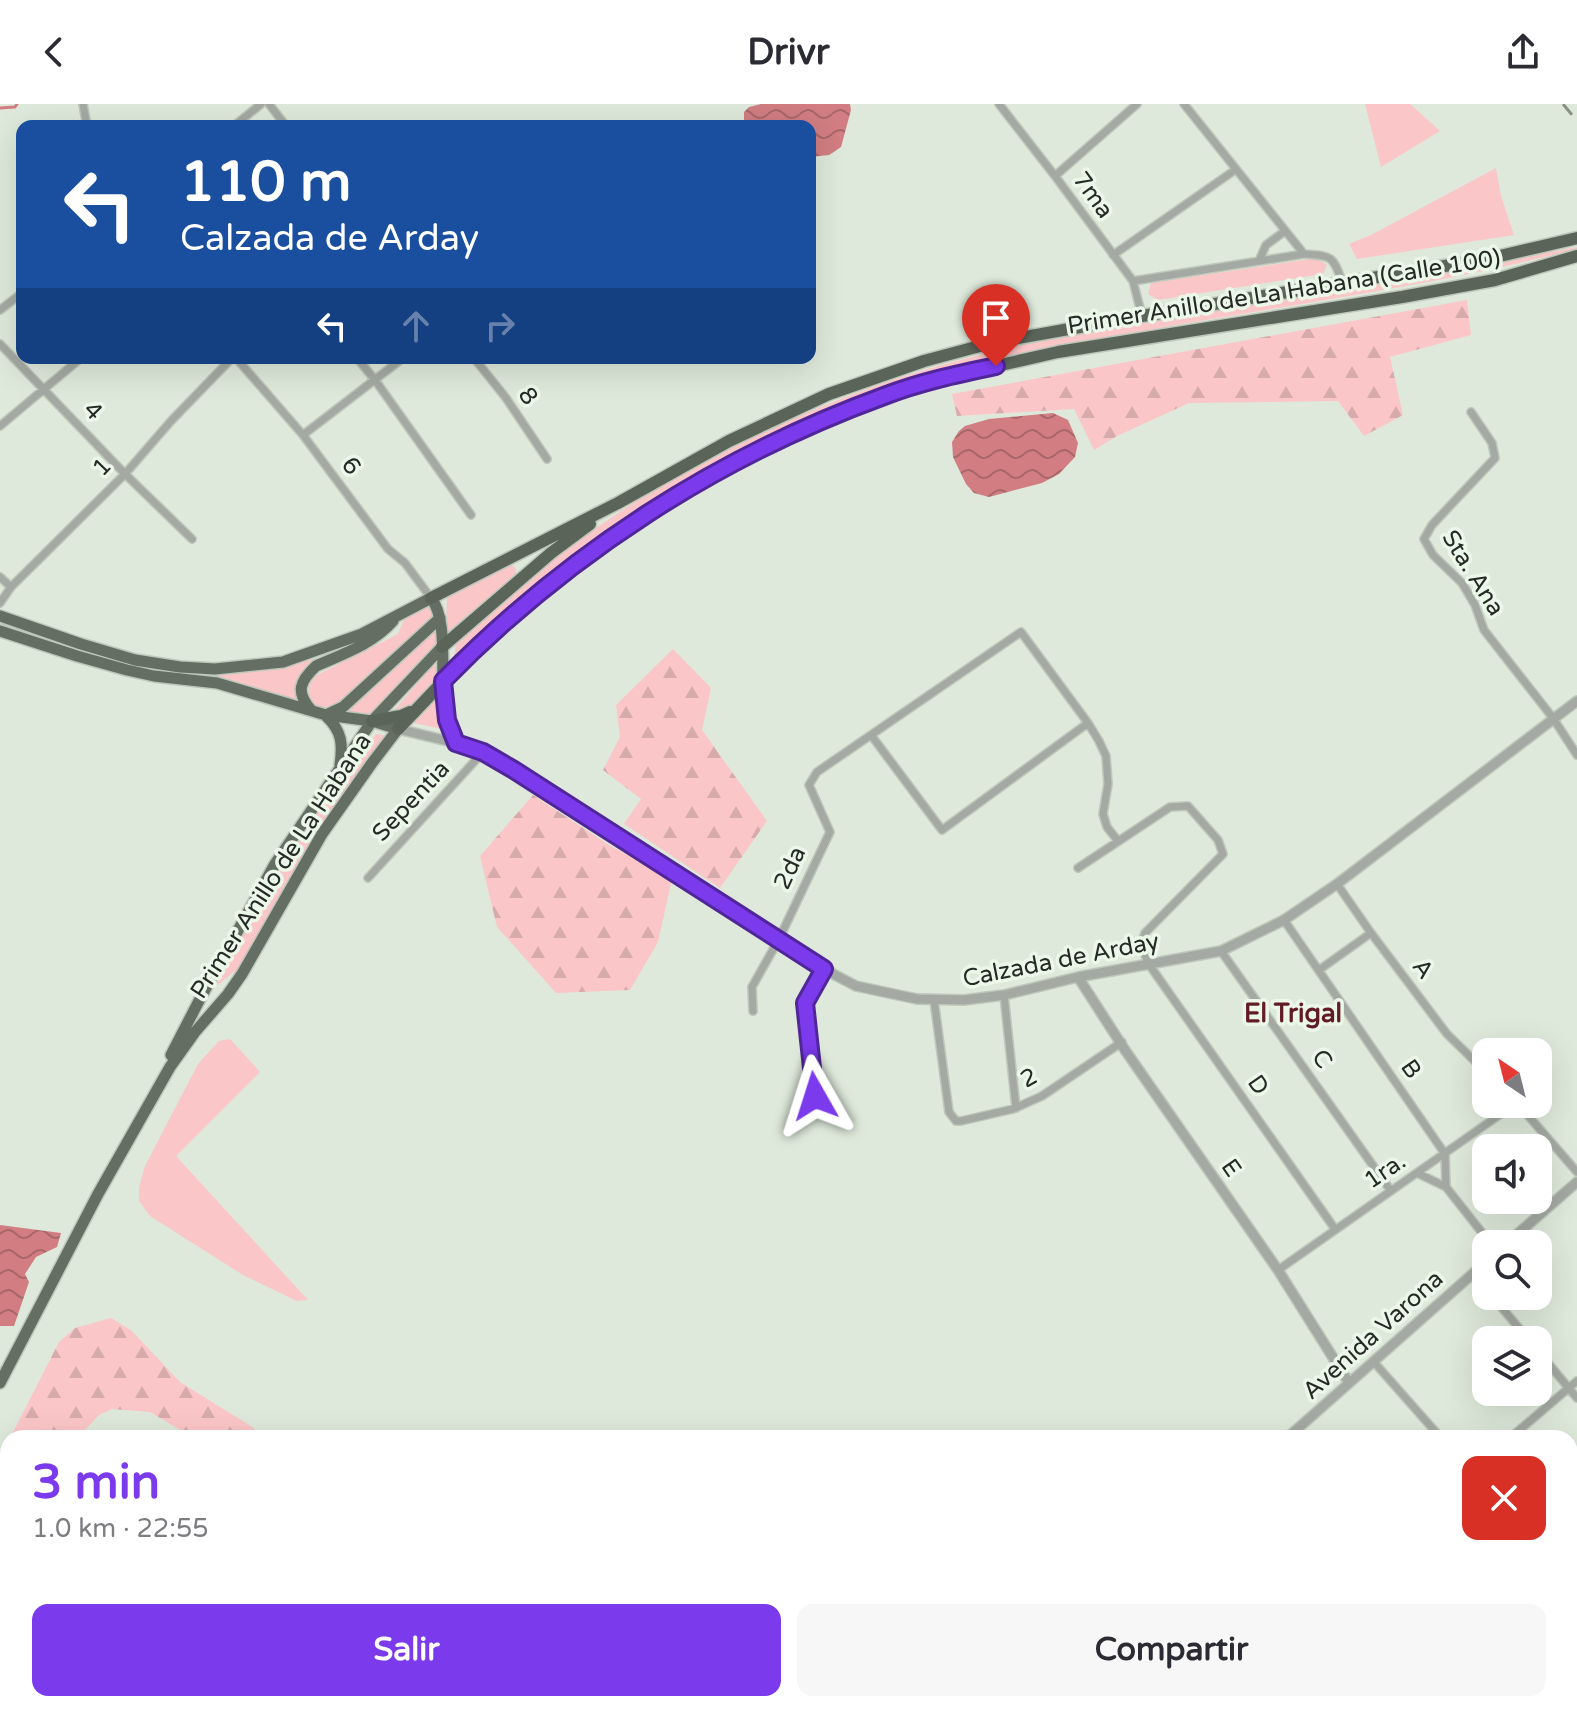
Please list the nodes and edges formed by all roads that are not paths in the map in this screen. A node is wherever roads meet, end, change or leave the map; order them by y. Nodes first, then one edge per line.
1 (261, 104) edge
2 (269, 104) edge
3 (999, 104) edge
4 (1137, 104) edge
5 (1184, 104) edge
6 (241, 120) edge
7 (281, 120) edge
8 (1235, 170) junction
9 (1055, 176) junction
10 (1285, 231) junction
11 (1577, 238) edge
12 (1304, 254) junction
13 (1113, 255) junction
14 (1577, 256) edge
15 (1259, 261) junction
16 (1133, 281) junction
17 (1342, 282) junction
18 (16, 298) edge
19 (0, 310) edge
20 (1142, 316) junction
21 (0, 344) edge
22 (16, 360) edge
23 (20, 364) edge
24 (74, 364) edge
25 (228, 364) edge
26 (239, 364) edge
27 (362, 364) edge
28 (395, 364) edge
29 (479, 364) edge
30 (375, 380) junction
31 (44, 389) junction
32 (1471, 412) dead end
33 (0, 426) edge
34 (303, 435) junction
35 (547, 459) dead end
36 (125, 474) junction
37 (618, 503) junction
38 (471, 515) dead end
39 (192, 539) dead end
40 (0, 577) edge
41 (11, 587) junction
42 (431, 598) junction
43 (0, 603) edge
44 (399, 615) junction
45 (0, 616) edge
46 (440, 618) junction
47 (0, 631) edge
48 (442, 647) junction
49 (443, 681) junction
50 (1577, 701) edge
51 (423, 703) junction
52 (320, 714) junction
53 (1553, 718) junction
54 (372, 721) junction
55 (1088, 723) junction
56 (398, 729) junction
57 (871, 735) junction
58 (456, 743) junction
59 (483, 752) junction
60 (1577, 755) edge
61 (339, 770) junction
62 (1118, 841) junction
63 (1078, 868) dead end
64 (368, 878) dead end
65 (1337, 884) junction
66 (1284, 920) junction
67 (1371, 933) junction
68 (779, 939) junction
69 (1221, 951) junction
70 (1148, 963) junction
71 (824, 969) junction
72 (1319, 970) junction
73 (1078, 977) junction
74 (202, 995) junction
75 (1004, 995) junction
76 (934, 1000) junction
77 (213, 1011) junction
78 (753, 1011) dead end
79 (1122, 1042) junction
80 (1472, 1058) edge
81 (815, 1096) dead end
82 (147, 1106) junction
83 (1016, 1108) junction
84 (1496, 1118) edge
85 (1529, 1118) edge
86 (1445, 1154) junction
87 (1577, 1172) edge
88 (1417, 1173) junction
89 (1577, 1182) edge
90 (1446, 1187) junction
91 (1391, 1191) junction
92 (1335, 1229) junction
93 (1480, 1230) edge
94 (1522, 1230) edge
95 (1278, 1270) junction
96 (1472, 1275) edge
97 (1504, 1310) edge
98 (1517, 1326) edge
99 (1373, 1361) junction
100 (1552, 1368) edge
101 (1577, 1381) edge
102 (0, 1383) edge
103 (1349, 1383) junction
104 (1569, 1388) junction
105 (1577, 1398) edge
106 (1296, 1430) edge
107 (1434, 1430) edge
108 (1519, 1430) edge

1 - 6 street
2 - 7 street
3 - 9 street, 7ma
4 - 9 street
5 - 8 street
8 - 10 street
8 - 13 street
9 - 13 street, 7ma
10 - 12 street
10 - 15 street
11 - 17 highway, Primer Anillo de La Habana (Calle 100)
12 - 15 street
12 - 17 street
13 - 16 street, 7ma
14 - 49 highway, Primer Anillo de La Habana (Calle 100)
15 - 16 street
16 - 20 street, 7ma
17 - 20 highway, Primer Anillo de La Habana (Calle 100)
18 - 19 street
20 - 37 highway, Primer Anillo de La Habana (Calle 100)
21 - 22 street, 4
23 - 31 street, 4
24 - 31 street
25 - 36 street, 1
26 - 34 street, 6
27 - 30 street
28 - 30 street
29 - 35 street, 8
30 - 34 street
30 - 38 street
31 - 33 street
31 - 36 street, 4
32 - 53 street, Sta. Ana
34 - 42 street, 6
36 - 39 street, 4
36 - 41 street, 1
37 - 42 highway
37 - 48 highway, Primer Anillo de La Habana
40 - 41 street
41 - 43 street, 1
42 - 44 highway
42 - 46 highway
44 - 45 highway
44 - 52 highway
46 - 48 highway
46 - 52 highway
47 - 52 highway
48 - 49 highway
48 - 54 highway, Primer Anillo de La Habana
49 - 51 highway
49 - 58 highway
50 - 53 street, Calzada de Arday
51 - 54 highway
51 - 56 highway
52 - 54 highway
52 - 61 highway
53 - 60 street
53 - 65 street, Calzada de Arday
54 - 56 highway
54 - 61 highway, Primer Anillo de La Habana
55 - 57 street
55 - 57 street
55 - 62 street
56 - 58 street, Calzada de Arday
56 - 77 highway, Primer Anillo de La Habana
57 - 68 street, 2da
58 - 59 street, Calzada de Arday
59 - 64 street, Sepentia
59 - 68 street, Calzada de Arday
61 - 74 highway, Primer Anillo de La Habana
62 - 63 street
62 - 70 street
65 - 66 street, Calzada de Arday
65 - 67 street, A
66 - 69 street, Calzada de Arday
66 - 72 street, B
67 - 72 street
67 - 80 street, A
68 - 71 street, Calzada de Arday
68 - 78 street, 2da
69 - 70 street, Calzada de Arday
69 - 91 street, C
70 - 73 street, Calzada de Arday
70 - 92 street, D
71 - 76 street, Calzada de Arday
71 - 81 street
72 - 86 street, B
73 - 75 street, Calzada de Arday
73 - 79 street, E
74 - 77 highway
74 - 82 highway, Primer Anillo de La Habana
75 - 76 street, Calzada de Arday
75 - 83 street
76 - 83 street, 2
77 - 82 highway, Primer Anillo de La Habana
79 - 83 street, 2
79 - 95 street, E
82 - 102 highway, Primer Anillo de La Habana
84 - 86 street, 1ra.
85 - 87 street
86 - 88 street, 1ra.
86 - 90 street
88 - 90 street
88 - 91 street, 1ra.
89 - 94 street
90 - 93 street
91 - 92 street, 1ra.
92 - 95 street, 1ra.
95 - 103 street, E
96 - 99 street, Avenida Varona
97 - 98 street
99 - 103 street, Avenida Varona
99 - 107 street
100 - 104 street
101 - 104 street
103 - 106 street, Avenida Varona
104 - 105 street
104 - 108 street

